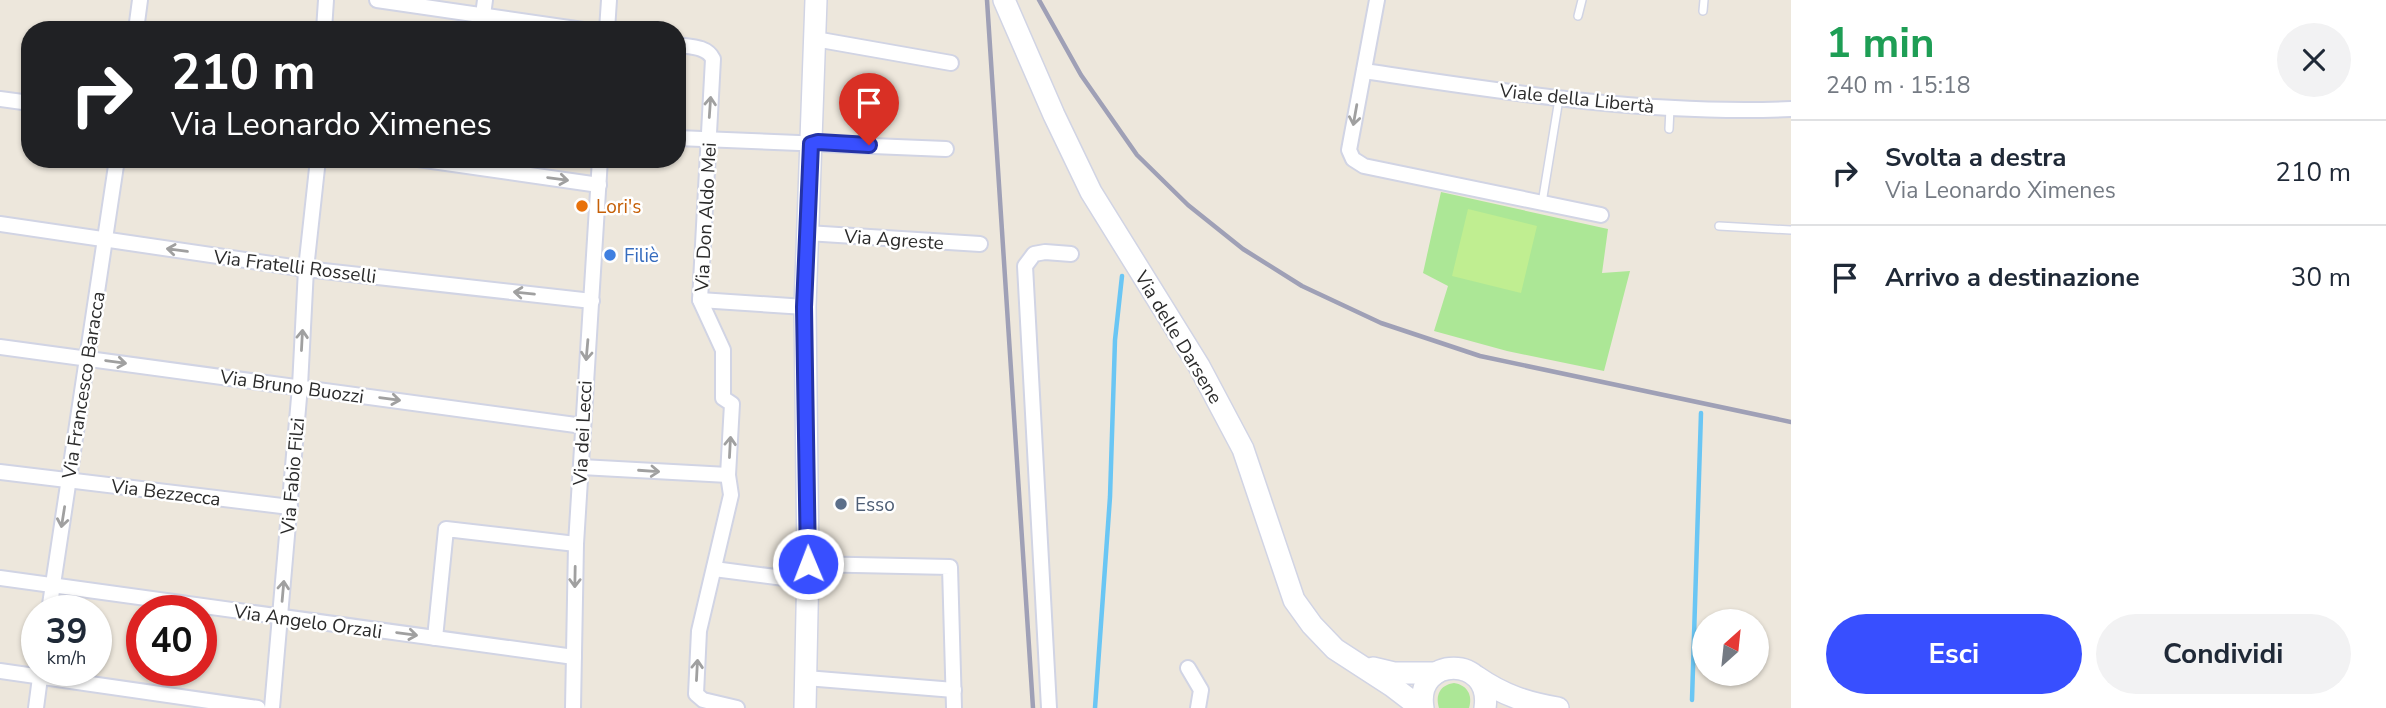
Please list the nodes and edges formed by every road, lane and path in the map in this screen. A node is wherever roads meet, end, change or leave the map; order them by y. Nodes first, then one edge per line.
1 (140, 0) edge
2 (326, 0) edge
3 (377, 0) edge
4 (609, 0) edge
5 (816, 0) edge
6 (1004, 0) edge
7 (1377, 0) edge
8 (1581, 0) edge
9 (1704, 0) edge
10 (1703, 11) dead end
11 (483, 15) edge
12 (1578, 16) dead end
13 (137, 21) edge
14 (325, 21) edge
15 (523, 21) edge
16 (608, 21) edge
17 (815, 38) junction
18 (686, 47) edge
19 (951, 63) dead end
20 (1364, 71) junction
21 (0, 99) edge
22 (1559, 99) junction
23 (21, 102) edge
24 (1670, 108) junction
25 (1791, 109) edge
26 (1669, 129) dead end
27 (686, 139) edge
28 (708, 140) junction
29 (811, 144) junction
30 (946, 149) dead end
31 (116, 168) edge
32 (316, 168) edge
33 (498, 168) edge
34 (600, 168) edge
35 (599, 185) junction
36 (1542, 202) junction
37 (1601, 215) dead end
38 (0, 224) edge
39 (1719, 226) dead end
40 (1791, 230) edge
41 (807, 233) junction
42 (105, 240) junction
43 (980, 244) dead end
44 (1071, 254) dead end
45 (306, 269) junction
46 (700, 300) junction
47 (592, 301) junction
48 (804, 307) junction
49 (0, 346) edge
50 (87, 358) junction
51 (300, 386) junction
52 (583, 426) junction
53 (581, 467) junction
54 (0, 472) edge
55 (728, 475) junction
56 (69, 481) junction
57 (290, 508) junction
58 (576, 544) junction
59 (714, 569) junction
60 (808, 572) junction
61 (0, 579) edge
62 (53, 586) junction
63 (52, 595) edge
64 (281, 617) junction
65 (435, 638) junction
66 (574, 657) junction
67 (1358, 664) junction
68 (1188, 668) dead end
69 (0, 671) edge
70 (21, 672) edge
71 (1436, 673) junction
72 (1477, 677) junction
73 (806, 678) junction
74 (112, 684) edge
75 (39, 686) edge
76 (954, 690) junction
77 (36, 708) edge
78 (258, 708) edge
79 (272, 708) edge
80 (573, 708) edge
81 (737, 708) edge
82 (805, 708) edge
83 (954, 708) edge
84 (1049, 708) edge
85 (1198, 708) edge
86 (1422, 708) edge
87 (1485, 708) edge
88 (1558, 708) edge

1 - 13 street
2 - 14 street
3 - 11 street
4 - 16 street
5 - 17 street
6 - 67 street, Via delle Darsene
7 - 20 street
8 - 12 lane
9 - 10 lane
11 - 15 street
17 - 19 street
17 - 29 street
28 -> 18 street, Via Don Aldo Mei
20 - 22 street, Viale della Libertà
20 -> 36 street
21 - 23 street
22 - 24 street, Viale della Libertà
22 - 36 lane
24 - 25 street, Viale della Libertà
24 - 26 lane
27 - 28 street
28 - 29 street
28 - 46 street, Via Don Aldo Mei
29 - 30 street
29 - 41 street
31 - 42 street, Via Francesco Baracca
32 - 45 street, Via Fabio Filzi
33 -> 35 street
34 - 35 street, Via dei Lecci
35 - 47 street, Via dei Lecci
36 - 37 street
38 - 42 street, Via Fratelli Rosselli
39 - 40 lane
41 - 43 street, Via Agreste
41 - 48 street
45 -> 42 street, Via Fratelli Rosselli
42 - 50 street, Via Francesco Baracca
44 - 84 street
47 -> 45 street, Via Fratelli Rosselli
51 -> 45 street, Via Fabio Filzi
46 - 48 street
55 -> 46 street, Via Don Aldo Mei
47 -> 52 street, Via dei Lecci
48 - 60 street
49 - 50 street, Via Bruno Buozzi
50 -> 51 street, Via Bruno Buozzi
50 - 56 street, Via Francesco Baracca
51 -> 52 street, Via Bruno Buozzi
51 - 57 street, Via Fabio Filzi
52 - 53 street, Via dei Lecci
53 -> 55 street
53 - 58 street, Via dei Lecci
54 - 56 street, Via Bezzecca
55 - 59 street, Via Don Aldo Mei
56 - 57 street, Via Bezzecca
56 -> 62 street, Via Francesco Baracca
64 -> 57 street, Via Fabio Filzi
58 - 65 street
58 -> 66 street, Via dei Lecci
59 - 60 street
81 -> 59 street, Via Don Aldo Mei
60 - 73 street
60 - 76 street
61 - 62 street, Via Angelo Orzali
62 - 63 street, Via Francesco Baracca
62 - 64 street, Via Angelo Orzali
64 -> 65 street, Via Angelo Orzali
64 - 79 street, Via Fabio Filzi
65 - 66 street, Via Angelo Orzali
66 - 80 street, Via dei Lecci
67 - 71 street, Via delle Darsene
67 - 86 street, Via delle Darsene
68 - 85 street
69 - 70 street
71 - 72 street, Via delle Darsene
71 - 86 street
72 - 87 street
72 - 88 street
73 - 76 street
73 - 82 street
74 - 78 street
75 - 77 street
76 - 83 street

